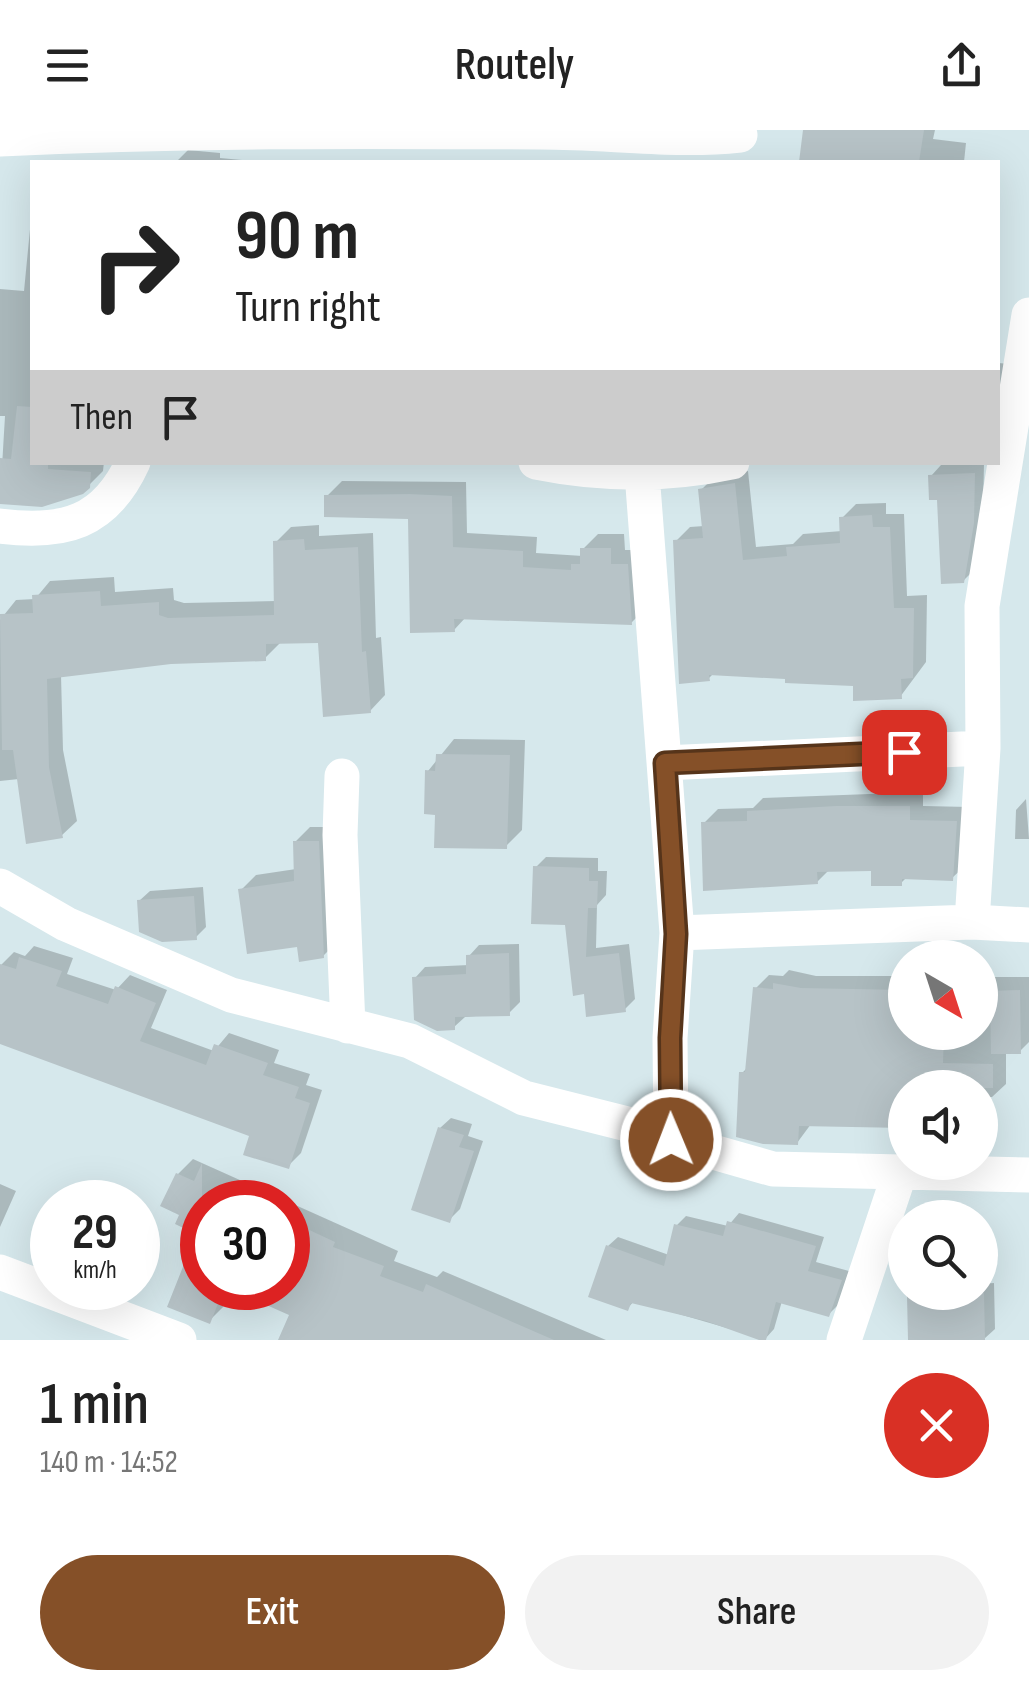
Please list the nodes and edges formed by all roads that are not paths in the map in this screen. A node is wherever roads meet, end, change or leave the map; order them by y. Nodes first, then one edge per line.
1 (122, 130) edge
2 (0, 138) edge
3 (740, 142) edge
4 (128, 160) edge
5 (1028, 331) edge
6 (1003, 423) edge
7 (1000, 449) edge
8 (131, 465) edge
9 (551, 465) edge
10 (707, 465) edge
11 (998, 465) edge
12 (642, 473) junction
13 (0, 526) edge
14 (983, 748) junction
15 (665, 763) junction
16 (342, 776) dead end
17 (0, 886) edge
18 (972, 922) junction
19 (1029, 925) edge
20 (676, 934) junction
21 (348, 1026) junction
22 (671, 1140) junction
23 (888, 1172) edge
24 (998, 1174) edge
25 (1029, 1175) edge
26 (897, 1180) edge
27 (0, 1272) edge
28 (179, 1340) edge
29 (844, 1340) edge

1 - 2 street
1 - 3 street
1 - 4 street
5 - 6 street
6 - 7 street
8 - 13 street
9 - 12 street
10 - 12 street
11 - 14 street
12 - 15 street
14 - 15 street
14 - 18 street
15 - 20 street
16 - 21 street
17 - 21 street
18 - 19 street
18 - 20 street
20 - 22 street
21 - 22 street
22 - 23 street
24 - 25 street
26 - 29 street
27 - 28 street

